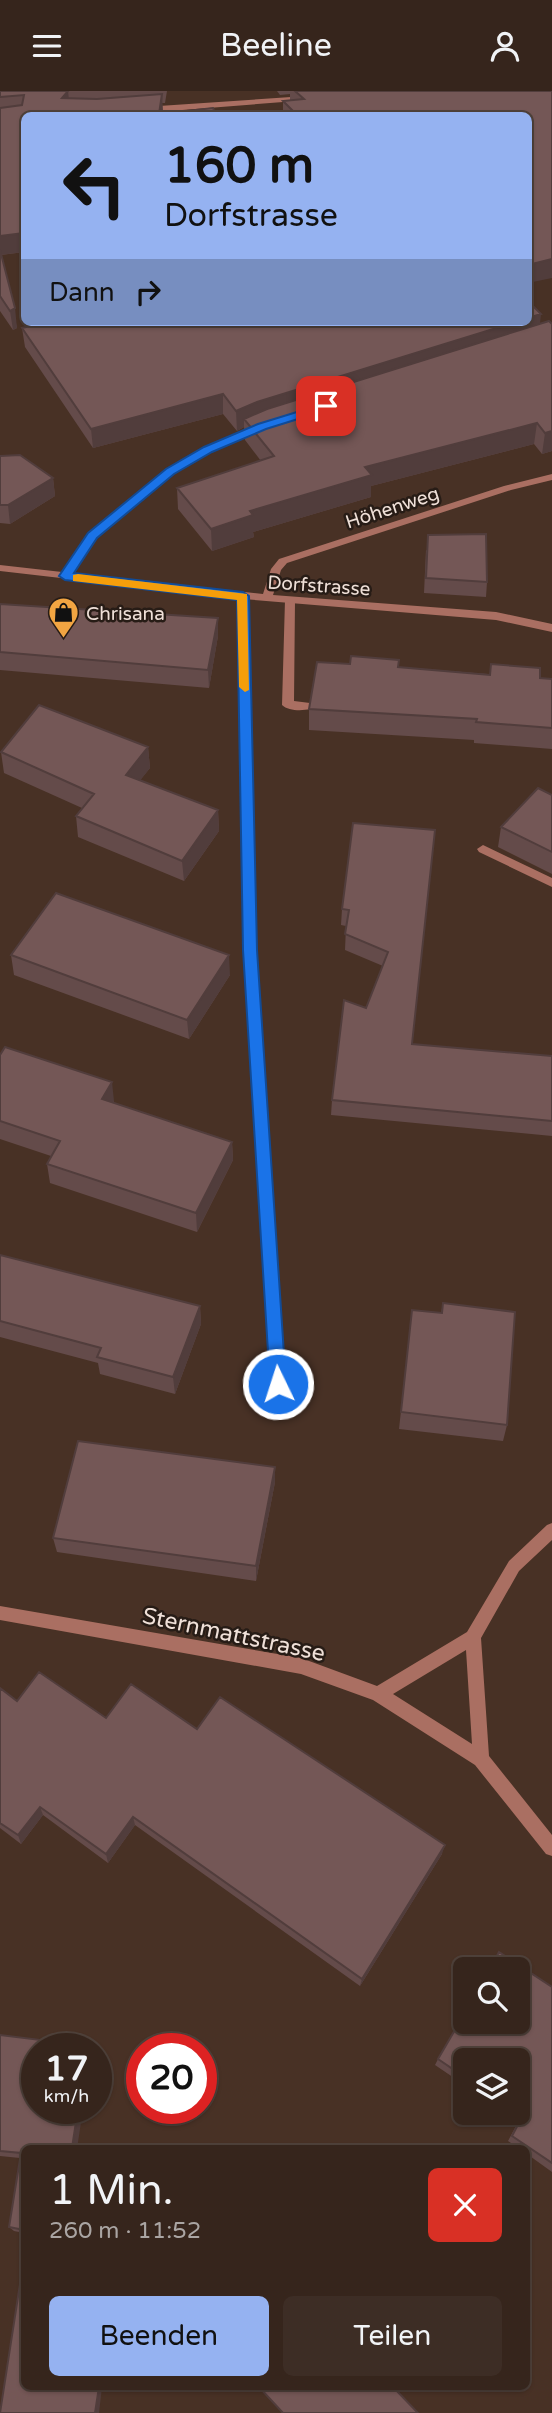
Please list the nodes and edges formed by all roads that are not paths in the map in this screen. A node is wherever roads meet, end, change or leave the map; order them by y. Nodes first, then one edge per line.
1 (310, 98) edge
2 (129, 111) edge
3 (275, 422) edge
4 (552, 477) edge
5 (0, 568) edge
6 (65, 576) junction
7 (243, 596) junction
8 (267, 598) junction
9 (290, 600) junction
10 (552, 628) edge
11 (306, 706) edge
12 (483, 849) dead end
13 (552, 883) edge
14 (278, 1384) dead end
15 (552, 1530) edge
16 (0, 1613) edge
17 (473, 1637) junction
18 (377, 1695) junction
19 (481, 1759) junction
20 (552, 1848) edge

1 - 2 street
3 - 6 street
4 - 8 street, Höhenweg
5 - 6 street, Dorfstrasse
6 - 7 street, Dorfstrasse
7 - 8 street, Dorfstrasse
7 - 14 street
8 - 9 street, Dorfstrasse
9 - 10 street, Dorfstrasse
9 - 11 street
12 - 13 street
15 - 17 street
16 - 18 street, Sternmattstrasse
17 - 18 street
17 - 19 street
18 - 19 street, Sternmattstrasse
19 - 20 street, Sternmattstrasse

